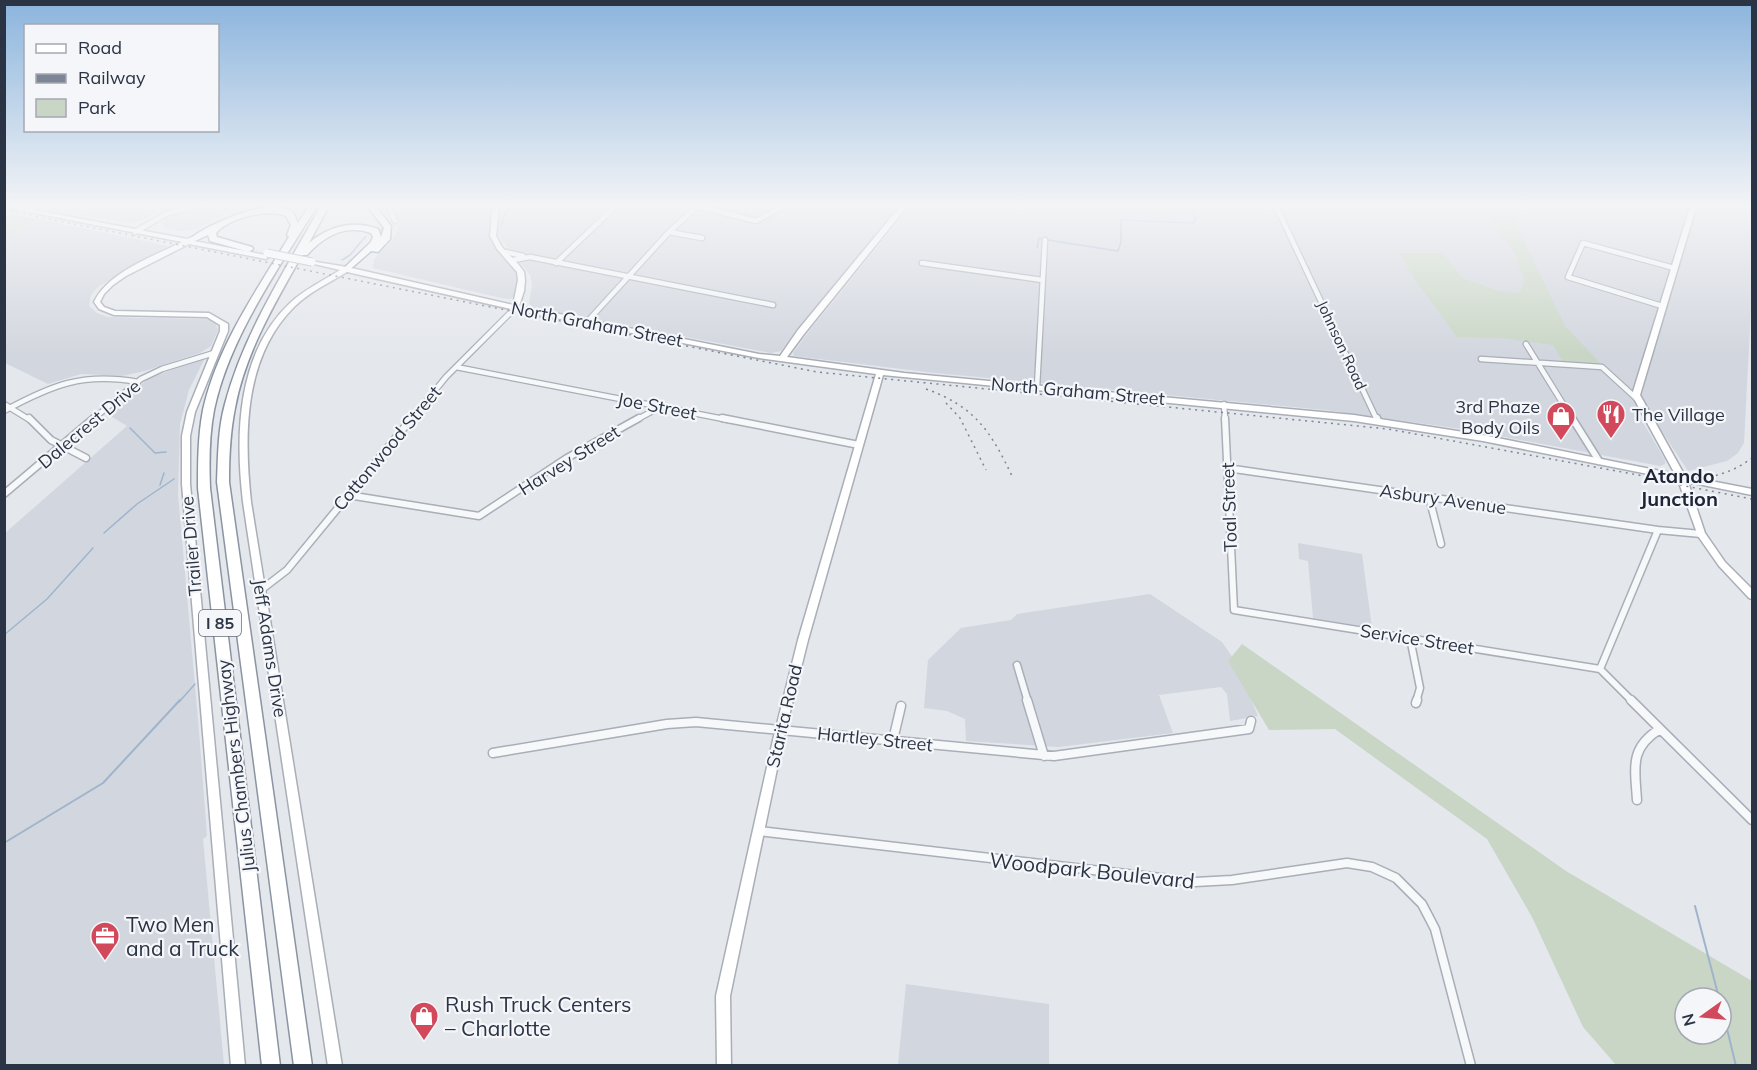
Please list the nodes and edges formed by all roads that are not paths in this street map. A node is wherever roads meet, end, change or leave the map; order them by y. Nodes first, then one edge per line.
1 (166, 254) edge
2 (261, 254) edge
3 (263, 254) edge
4 (284, 254) edge
5 (300, 254) edge
6 (305, 254) edge
7 (363, 254) edge
8 (369, 254) edge
9 (508, 254) edge
10 (515, 254) edge
11 (566, 254) edge
12 (649, 254) edge
13 (865, 254) edge
14 (1044, 254) edge
15 (1299, 254) edge
16 (1578, 254) edge
17 (1623, 254) edge
18 (1678, 254) edge
19 (266, 255) junction
20 (533, 258) junction
21 (514, 261) junction
22 (556, 263) junction
23 (922, 263) dead end
24 (1674, 268) junction
25 (344, 271) junction
26 (628, 276) junction
27 (1042, 280) junction
28 (282, 287) junction
29 (773, 305) dead end
30 (1662, 306) junction
31 (515, 308) junction
32 (586, 323) junction
33 (1526, 345) dead end
34 (214, 353) junction
35 (782, 359) junction
36 (1481, 359) dead end
37 (1537, 362) junction
38 (456, 367) junction
39 (880, 372) junction
40 (138, 382) junction
41 (1037, 387) junction
42 (1637, 400) junction
43 (4, 404) edge
44 (1224, 404) junction
45 (660, 406) junction
46 (11, 407) junction
47 (4, 411) edge
48 (1378, 421) junction
49 (859, 445) junction
50 (62, 446) junction
51 (87, 458) dead end
52 (1599, 461) junction
53 (1227, 468) junction
54 (1682, 478) junction
55 (1752, 492) edge
56 (4, 494) edge
57 (348, 495) junction
58 (1429, 497) junction
59 (1658, 530) junction
60 (1701, 534) junction
61 (1441, 544) dead end
62 (261, 590) junction
63 (1752, 595) edge
64 (1234, 610) joint
65 (1410, 638) junction
66 (1017, 665) dead end
67 (1600, 669) junction
68 (1416, 703) dead end
69 (901, 706) dead end
70 (1251, 721) dead end
71 (1660, 729) junction
72 (782, 730) junction
73 (893, 740) junction
74 (493, 753) dead end
75 (1044, 756) junction
76 (1637, 800) dead end
77 (1752, 820) edge
78 (758, 831) junction
79 (237, 1065) edge
80 (271, 1065) edge
81 (303, 1065) edge
82 (335, 1065) edge
83 (724, 1065) edge
84 (1472, 1065) edge

1 - 34 street, Trailer Drive
2 - 19 street, North Graham Street
3 - 19 street, North Graham Street
4 - 80 highway, Julius Chambers Highway / I 85
5 - 28 highway, Julius Chambers Highway / I 85
6 - 28 highway
7 - 25 highway
8 - 25 highway
9 - 21 street
10 - 20 street
11 - 22 street
12 - 26 street
13 - 35 street
14 - 27 street
15 - 48 street, Johnson Road
16 - 30 street
17 - 24 street
18 - 24 street
19 - 25 street, North Graham Street, bridge
20 - 21 street
20 - 22 street
21 - 31 street
22 - 26 street
23 - 27 street
24 - 30 street
25 - 31 street, North Graham Street
25 - 62 street, Jeff Adams Drive
26 - 29 street
26 - 32 street
27 - 41 street
28 - 81 highway, Julius Chambers Highway / I 85
30 - 42 street
31 - 32 street, North Graham Street
31 - 38 street, Cottonwood Street
32 - 35 street, North Graham Street
33 - 37 street
34 - 40 street, Dalecrest Drive
34 - 79 street, Trailer Drive
35 - 39 street, North Graham Street
36 - 37 street
37 - 42 street
37 - 52 street
38 - 45 street, Joe Street
38 - 57 street, Cottonwood Street
39 - 41 street, North Graham Street
39 - 49 street, Starita Road
40 - 46 street
40 - 50 street, Dalecrest Drive
41 - 44 street, North Graham Street
42 - 54 street
43 - 46 street
44 - 48 street, North Graham Street
44 - 53 street, Toal Street
45 - 49 street, Joe Street
45 - 57 street, Harvey Street
46 - 47 street
46 - 50 street
48 - 52 street, North Graham Street
49 - 72 street, Starita Road
50 - 51 street
50 - 56 street, Dalecrest Drive
52 - 54 street, North Graham Street
53 - 58 street, Asbury Avenue
53 - 64 street, Toal Street
54 - 55 street, North Graham Street
54 - 60 street
57 - 62 street, Cottonwood Street
58 - 59 street, Asbury Avenue
58 - 61 street
59 - 60 street, Asbury Avenue
59 - 67 street
60 - 63 street
62 - 82 street, Jeff Adams Drive
64 - 65 street, Service Street
65 - 67 street, Service Street
65 - 68 street
66 - 75 street
67 - 71 street
69 - 73 street
70 - 75 street, Hartley Street
71 - 76 street
71 - 77 street
72 - 73 street, Hartley Street
72 - 74 street, Hartley Street
72 - 78 street, Starita Road
73 - 75 street, Hartley Street
78 - 83 street, Starita Road
78 - 84 street, Woodpark Boulevard

